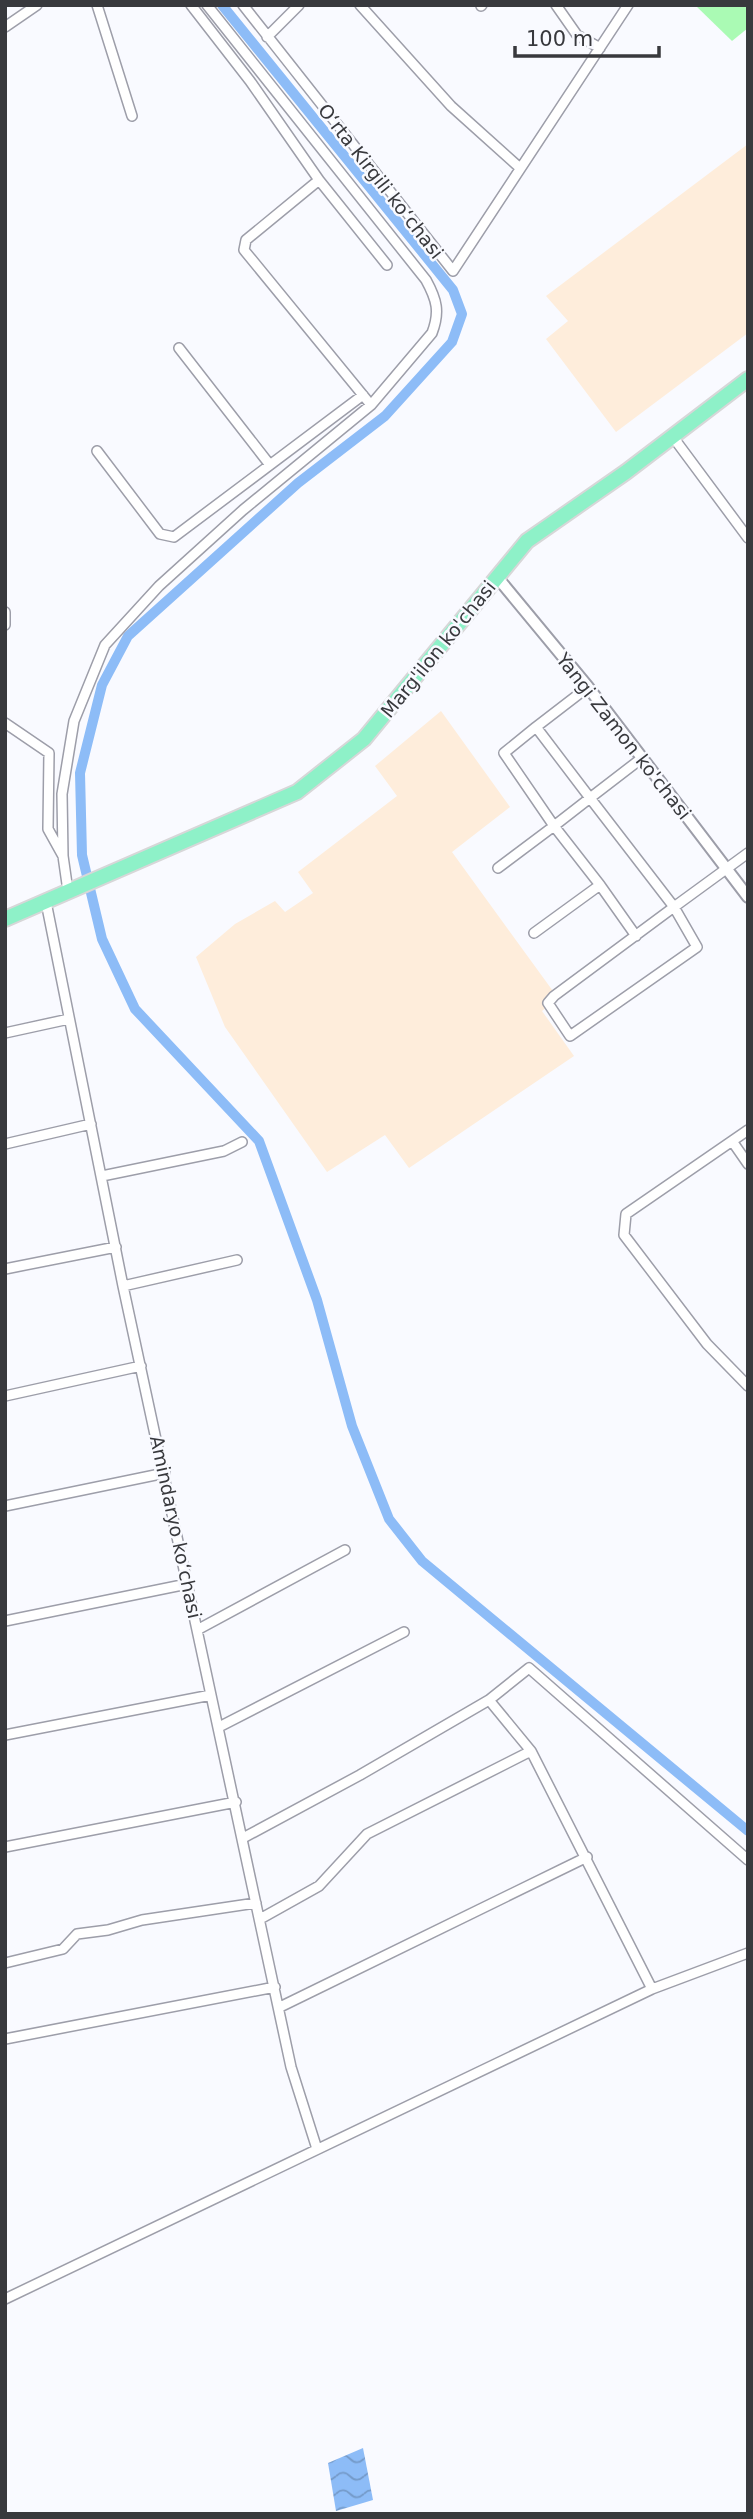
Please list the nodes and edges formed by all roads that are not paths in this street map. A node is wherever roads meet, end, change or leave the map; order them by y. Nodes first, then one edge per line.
1 (37, 5) edge
2 (97, 5) edge
3 (191, 5) edge
4 (208, 5) edge
5 (243, 5) edge
6 (299, 5) edge
7 (360, 5) edge
8 (556, 5) edge
9 (628, 5) edge
10 (5, 27) edge
11 (267, 37) junction
12 (600, 48) junction
13 (132, 116) dead end
14 (520, 167) junction
15 (319, 180) junction
16 (387, 265) dead end
17 (179, 348) dead end
18 (748, 379) edge
19 (363, 395) junction
20 (371, 405) junction
21 (673, 437) junction
22 (97, 452) dead end
23 (270, 465) junction
24 (748, 538) edge
25 (498, 577) junction
26 (5, 612) edge
27 (5, 625) edge
28 (588, 687) junction
29 (5, 723) edge
30 (536, 727) junction
31 (642, 758) junction
32 (590, 798) junction
33 (554, 826) junction
34 (748, 853) edge
35 (63, 856) junction
36 (498, 868) dead end
37 (726, 869) junction
38 (600, 885) junction
39 (72, 890) junction
40 (748, 897) edge
41 (46, 902) junction
42 (674, 907) junction
43 (5, 919) edge
44 (534, 933) dead end
45 (636, 936) junction
46 (69, 1019) junction
47 (5, 1033) edge
48 (91, 1124) junction
49 (748, 1130) edge
50 (732, 1141) junction
51 (242, 1142) dead end
52 (5, 1144) edge
53 (748, 1164) edge
54 (102, 1176) junction
55 (116, 1247) junction
56 (236, 1259) dead end
57 (5, 1269) edge
58 (123, 1286) junction
59 (141, 1366) junction
60 (748, 1386) edge
61 (5, 1396) edge
62 (165, 1473) junction
63 (5, 1506) edge
64 (345, 1550) dead end
65 (187, 1584) junction
66 (5, 1621) edge
67 (197, 1630) junction
68 (404, 1632) dead end
69 (211, 1695) junction
70 (489, 1700) junction
71 (219, 1727) junction
72 (5, 1735) edge
73 (531, 1751) junction
74 (236, 1802) junction
75 (243, 1838) junction
76 (5, 1847) edge
77 (587, 1857) junction
78 (748, 1860) edge
79 (256, 1903) junction
80 (260, 1919) junction
81 (748, 1953) edge
82 (5, 1963) edge
83 (275, 1987) junction
84 (652, 1989) junction
85 (280, 2007) junction
86 (5, 2039) edge
87 (317, 2149) junction
88 (5, 2299) edge

1 - 10 street
2 - 13 street
3 - 15 street
4 - 20 street
5 - 11 street, Oʻrta Kirgili koʻchasi
6 - 11 street
7 - 14 street
8 - 12 street
9 - 12 street, Oʻrta Kirgili koʻchasi
11 - 14 street, Oʻrta Kirgili koʻchasi
12 - 14 street, Oʻrta Kirgili koʻchasi
15 - 16 street
15 - 19 street
17 - 23 street
18 - 21 main road, Marg'ilon ko'chasi
19 - 20 street
19 - 23 street
20 - 35 street
21 - 24 street
21 - 25 main road, Marg'ilon ko'chasi
22 - 23 street
25 - 28 street, Yangi Zamon ko'chasi
25 - 39 main road, Marg'ilon ko'chasi
26 - 27 street
28 - 30 street
28 - 31 street, Yangi Zamon ko'chasi
29 - 35 street
30 - 32 street
30 - 33 street
31 - 32 street
31 - 37 street, Yangi Zamon ko'chasi
32 - 33 street
32 - 42 street
33 - 36 street
33 - 38 street
34 - 37 street
35 - 39 street
37 - 40 street, Yangi Zamon ko'chasi
37 - 42 street
38 - 44 street
38 - 45 street
39 - 41 main road
41 - 43 main road
41 - 46 street, Amindaryo koʻchasi
42 - 45 street
42 - 45 street
46 - 47 street
46 - 48 street, Amindaryo koʻchasi
48 - 52 street
48 - 54 street, Amindaryo koʻchasi
49 - 50 street
50 - 53 street
50 - 60 street
51 - 54 street
54 - 55 street, Amindaryo koʻchasi
55 - 57 street
55 - 58 street, Amindaryo koʻchasi
56 - 58 street
58 - 59 street, Amindaryo koʻchasi
59 - 61 street
59 - 62 street, Amindaryo koʻchasi
62 - 63 street
62 - 65 street, Amindaryo koʻchasi
64 - 67 street
65 - 66 street
65 - 67 street, Amindaryo koʻchasi
67 - 69 street, Amindaryo koʻchasi
68 - 71 street
69 - 71 street, Amindaryo koʻchasi
69 - 72 street
70 - 73 street
70 - 75 street
70 - 78 street
71 - 74 street, Amindaryo koʻchasi
73 - 77 street
73 - 80 street
74 - 75 street, Amindaryo koʻchasi
74 - 76 street
75 - 79 street, Amindaryo koʻchasi
77 - 84 street
77 - 85 street
79 - 80 street, Amindaryo koʻchasi
79 - 82 street
80 - 83 street, Amindaryo koʻchasi
81 - 84 street
83 - 85 street, Amindaryo koʻchasi
83 - 86 street
84 - 87 street
85 - 87 street, Amindaryo koʻchasi
87 - 88 street

